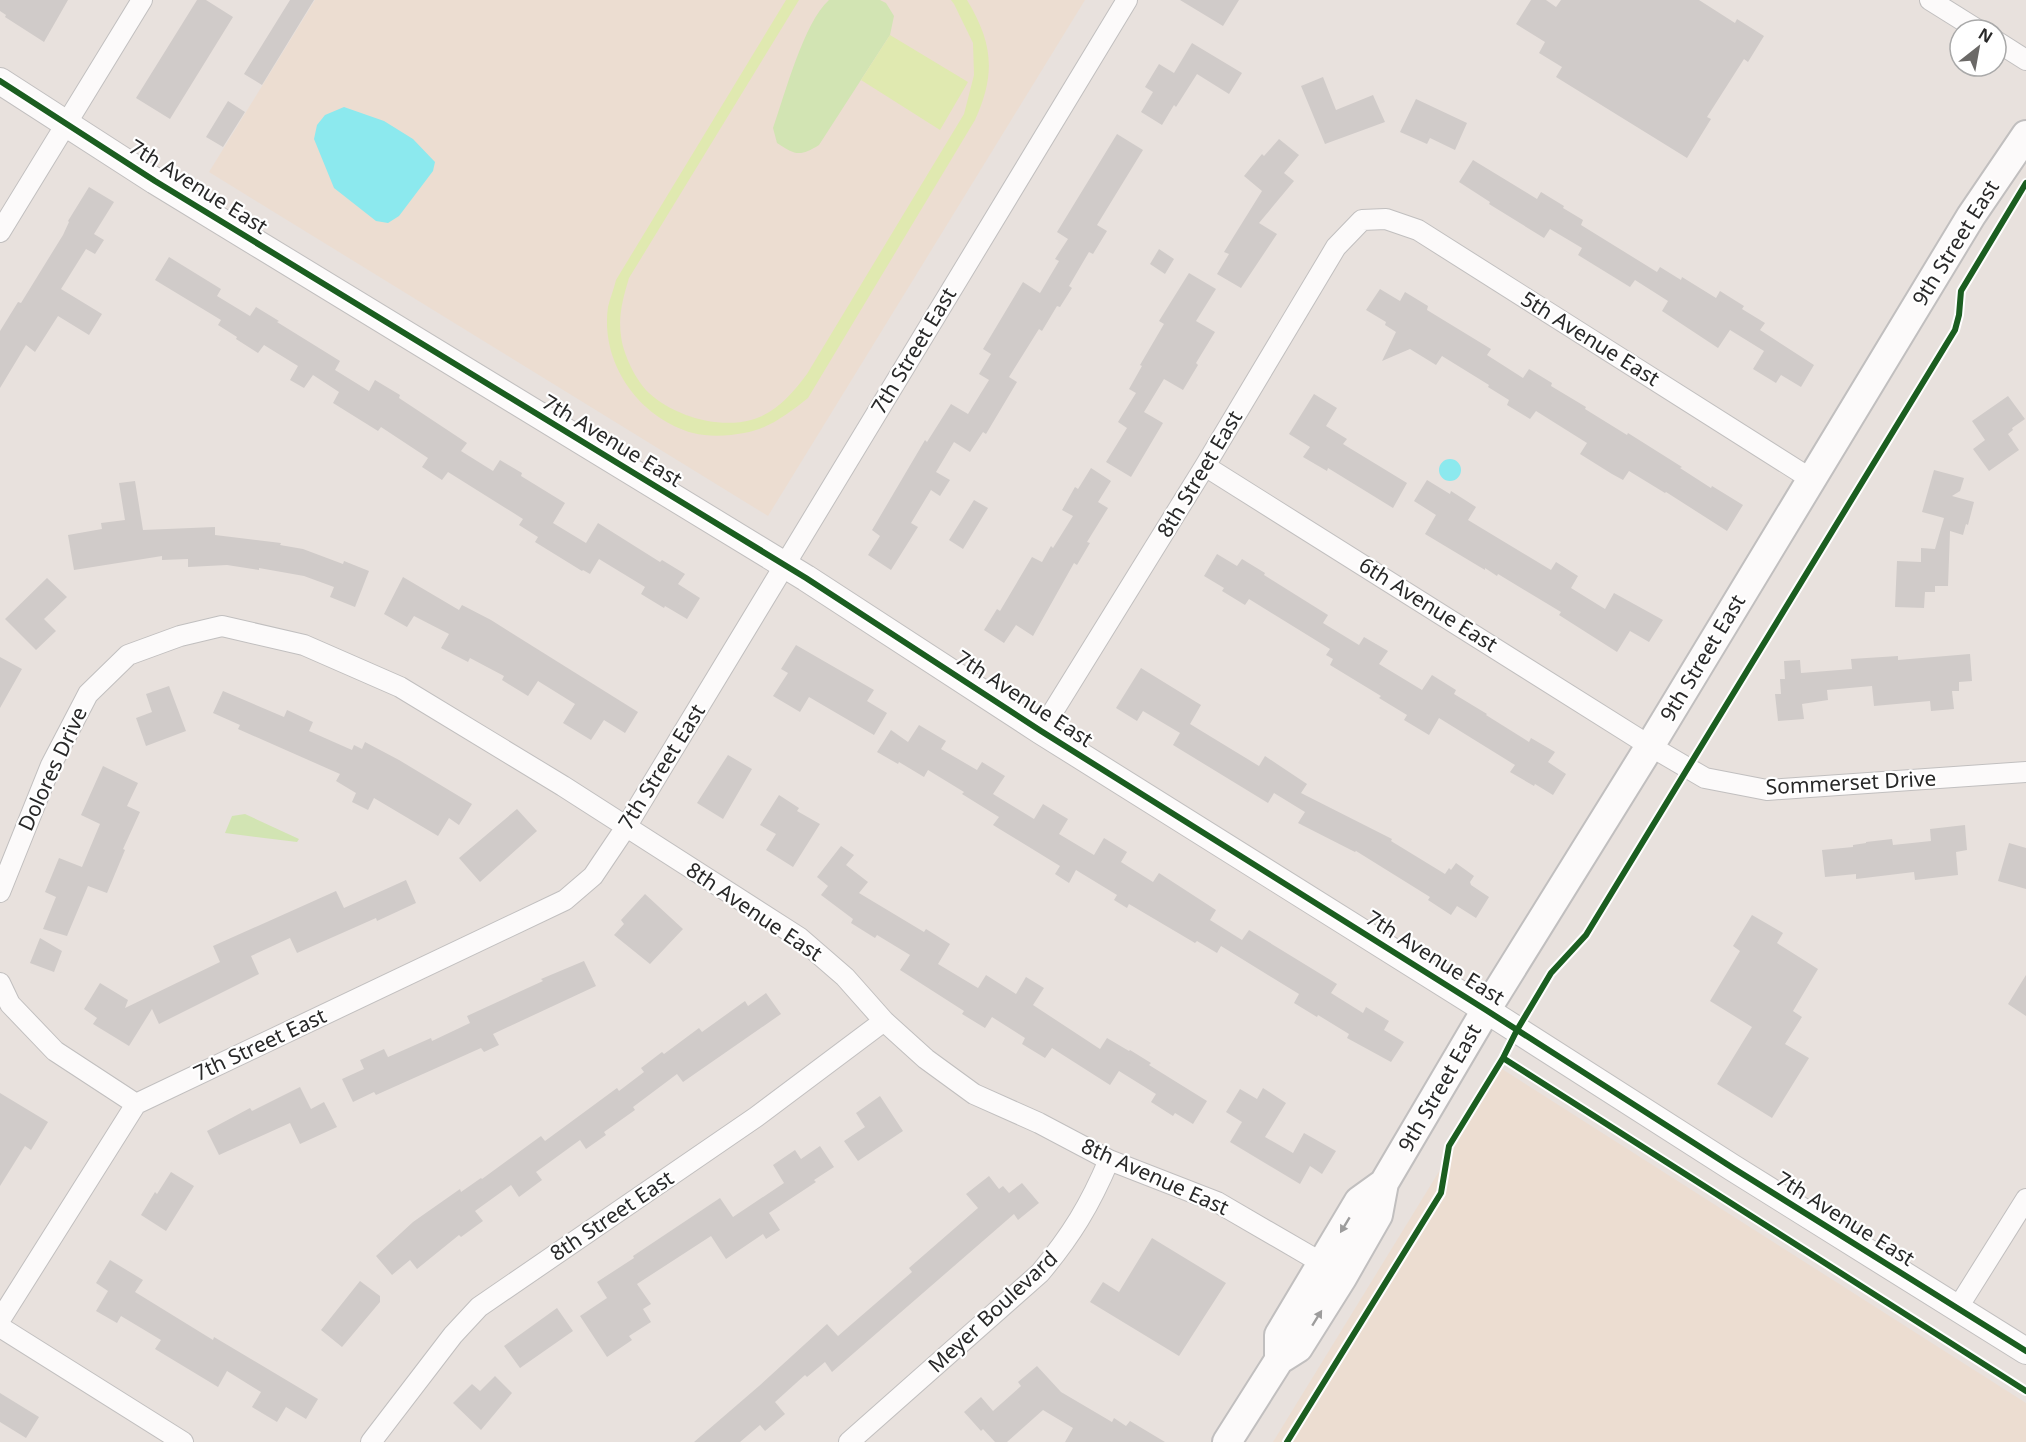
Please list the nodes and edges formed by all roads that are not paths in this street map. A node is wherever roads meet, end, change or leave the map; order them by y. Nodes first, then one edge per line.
1 (142, 0) edge
2 (1126, 0) edge
3 (1934, 1) edge
4 (1960, 18) edge
5 (2008, 49) edge
6 (2026, 60) edge
7 (0, 81) edge
8 (67, 123) junction
9 (2026, 135) edge
10 (1362, 219) joint
11 (0, 232) edge
12 (1205, 466) junction
13 (1811, 479) junction
14 (785, 566) junction
15 (158, 644) joint
16 (1041, 731) junction
17 (1650, 746) junction
18 (2026, 772) edge
19 (626, 827) junction
20 (0, 892) edge
21 (0, 983) edge
22 (1486, 1010) junction
23 (884, 1021) junction
24 (136, 1104) junction
25 (1109, 1160) junction
26 (1384, 1183) junction
27 (2026, 1199) edge
28 (1322, 1263) junction
29 (1957, 1310) junction
30 (0, 1320) edge
31 (0, 1328) edge
32 (2026, 1351) edge
33 (1279, 1360) junction
34 (183, 1442) edge
35 (371, 1442) edge
36 (849, 1442) edge
37 (1227, 1442) edge

1 - 8 street
2 - 14 street, 7th Street East
3 - 4 street
5 - 6 street
7 - 8 street, 7th Avenue East
8 - 11 street
8 - 14 street, 7th Avenue East
9 - 13 main road, 9th Street East
10 - 12 street, 8th Street East
10 - 13 street, 5th Avenue East
12 - 16 street, 8th Street East
12 - 17 street, 6th Avenue East
13 - 17 main road, 9th Street East
14 - 16 street, 7th Avenue East
14 - 19 street, 7th Street East
15 - 19 street, 8th Avenue East
15 - 20 street, Dolores Drive
16 - 22 street, 7th Avenue East
17 - 18 street, Sommerset Drive
17 - 22 main road, 9th Street East
19 - 23 street, 8th Avenue East
19 - 24 street, 7th Street East
21 - 24 street
22 - 26 main road, 9th Street East
22 - 29 street, 7th Avenue East
23 - 25 street, 8th Avenue East
23 - 35 street, 8th Street East
24 - 30 street
25 - 28 street, 8th Avenue East
25 - 36 street, Meyer Boulevard
26 -> 28 main road, 9th Street East
33 -> 26 main road, 9th Street East
27 - 29 street
28 - 33 main road, 9th Street East
29 - 32 street, 7th Avenue East
31 - 34 street
33 - 37 main road, 9th Street East

